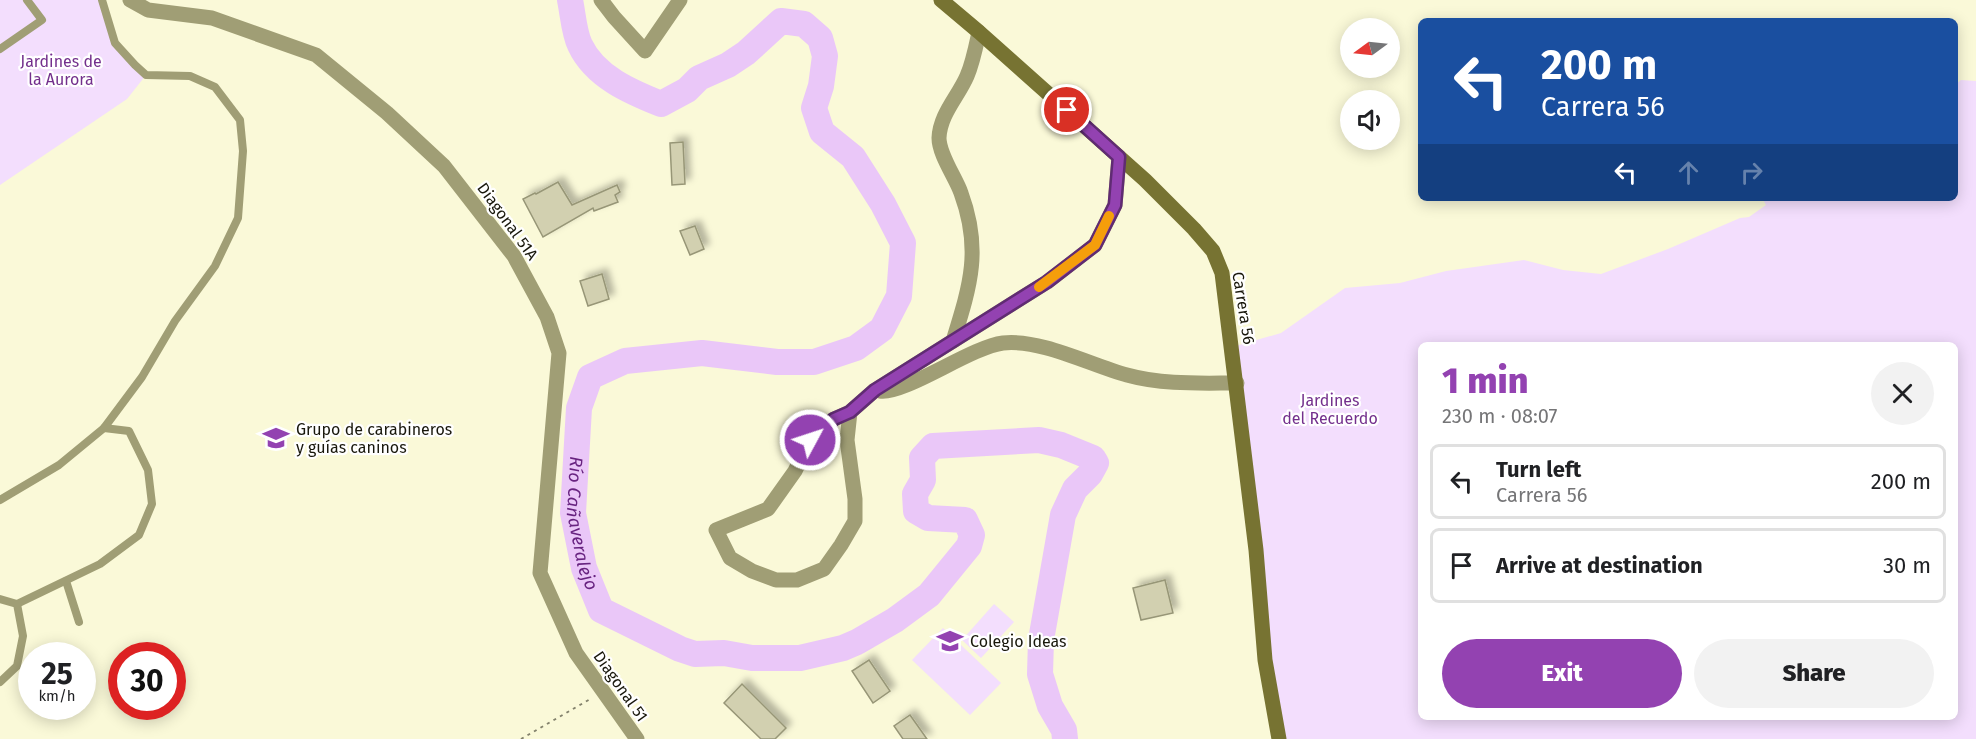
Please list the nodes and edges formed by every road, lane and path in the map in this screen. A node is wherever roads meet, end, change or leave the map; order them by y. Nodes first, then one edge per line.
1 (27, 0) edge
2 (102, 0) edge
3 (130, 0) edge
4 (601, 0) edge
5 (680, 0) edge
6 (940, 0) edge
7 (979, 32) junction
8 (0, 49) edge
9 (1119, 157) junction
10 (953, 341) junction
11 (1237, 383) junction
12 (875, 390) junction
13 (850, 412) junction
14 (104, 428) junction
15 (0, 500) edge
16 (66, 581) junction
17 (0, 599) edge
18 (17, 604) junction
19 (79, 622) dead end
20 (576, 653) joint
21 (0, 682) edge
22 (602, 692) junction
23 (521, 739) edge
24 (637, 739) edge
25 (1279, 739) edge

1 - 8 lane
2 - 14 lane
3 - 20 street, Diagonal 51A
4 - 5 street
6 - 7 street, Carrera 56
7 - 9 street, Carrera 56
7 - 10 street
9 - 10 street
9 - 11 street, Carrera 56
10 - 12 street
11 - 12 street
11 - 25 street, Carrera 56
12 - 13 street
13 - 13 street
14 - 15 lane
14 - 16 lane
16 - 18 lane
16 - 19 lane
17 - 18 lane
18 - 21 lane
20 - 22 street, Diagonal 51
22 - 23 path
22 - 24 street, Diagonal 51

